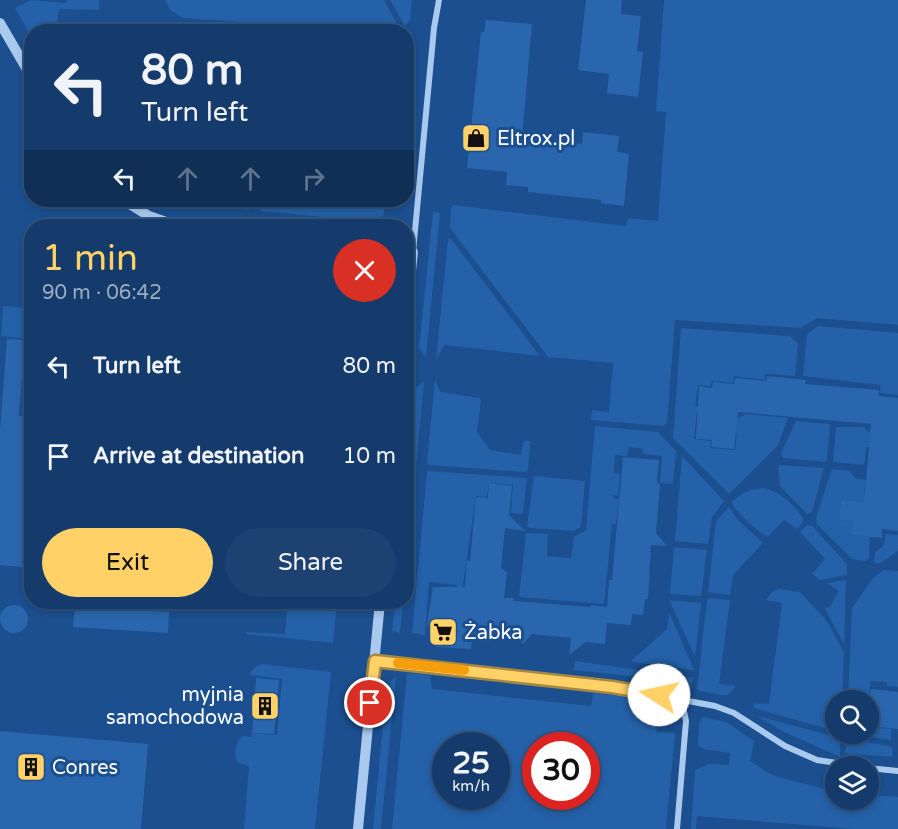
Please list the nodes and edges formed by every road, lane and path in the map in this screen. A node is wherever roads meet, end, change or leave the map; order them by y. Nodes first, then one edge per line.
1 (438, 0) edge
2 (0, 24) edge
3 (24, 64) edge
4 (134, 207) edge
5 (158, 219) edge
6 (413, 219) edge
7 (379, 609) edge
8 (375, 661) junction
9 (682, 701) junction
10 (825, 761) edge
11 (879, 769) edge
12 (898, 771) edge
13 (358, 829) edge
14 (676, 829) edge

1 - 6 street
2 - 3 street
4 - 5 street
7 - 8 street
8 - 9 street
8 - 13 street
9 - 10 street
9 - 14 street
11 - 12 street

